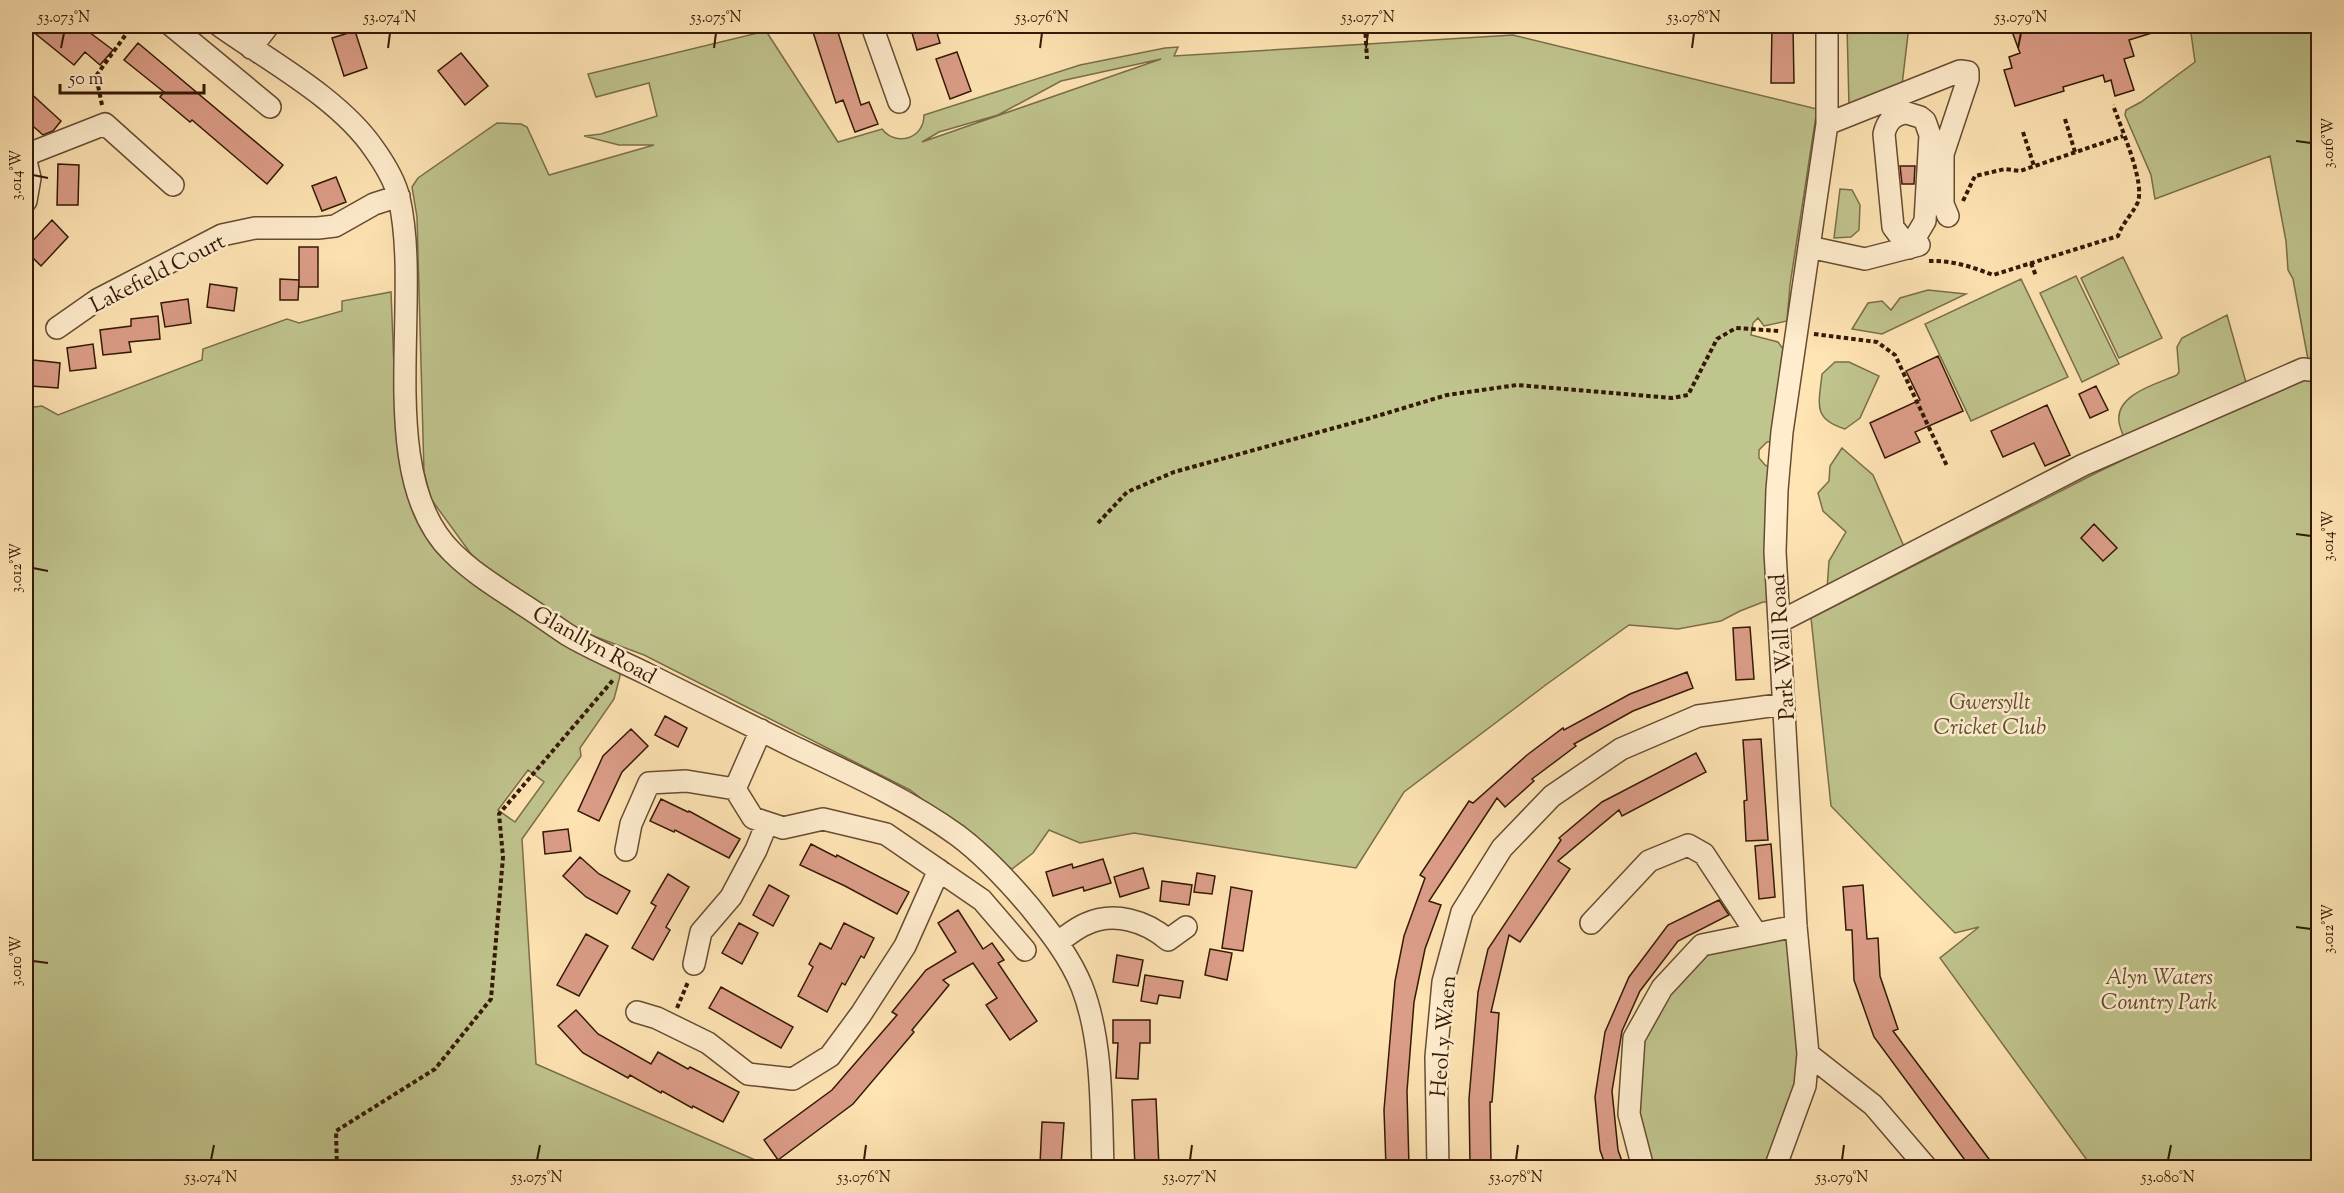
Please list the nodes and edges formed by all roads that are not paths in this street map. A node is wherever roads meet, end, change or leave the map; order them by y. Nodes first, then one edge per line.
1 (172, 26) edge
2 (220, 26) edge
3 (268, 26) edge
4 (872, 26) edge
5 (1827, 26) edge
6 (251, 48) junction
7 (899, 102) dead end
8 (270, 107) dead end
9 (1827, 124) junction
10 (26, 155) edge
11 (26, 161) edge
12 (173, 185) dead end
13 (399, 196) junction
14 (26, 201) edge
15 (1955, 210) road end
16 (1809, 247) junction
17 (1920, 251) junction
18 (57, 328) dead end
19 (2310, 370) dead end
20 (1779, 622) junction
21 (1785, 704) junction
22 (761, 730) junction
23 (735, 789) junction
24 (767, 823) junction
25 (626, 850) dead end
26 (939, 870) junction
27 (1591, 923) dead end
28 (1796, 926) junction
29 (1186, 927) dead end
30 (1756, 933) junction
31 (1058, 942) junction
32 (1025, 950) dead end
33 (694, 964) road end
34 (637, 1012) dead end
35 (1808, 1054) junction
36 (1103, 1167) edge
37 (1438, 1167) edge
38 (1643, 1167) edge
39 (1775, 1167) edge
40 (1927, 1167) edge

1 - 8 street
2 - 6 street, Glanllyn Road
3 - 6 street
4 - 7 street
5 - 9 street, Park Wall Road
6 - 13 street, Glanllyn Road
9 - 15 street
9 - 16 street, Park Wall Road
10 - 12 street
11 - 14 street
13 - 18 street, Lakefield Court
13 - 22 street, Glanllyn Road
16 - 17 street
16 - 20 street, Park Wall Road
17 - 17 street
19 - 20 street
20 - 21 street, Park Wall Road
21 - 28 street, Park Wall Road
21 - 37 street, Heol y Waen
22 - 23 street
22 - 31 street, Glanllyn Road
23 - 24 street
23 - 25 street
24 - 26 street
24 - 33 street
26 - 32 street
26 - 34 street
27 - 30 street
28 - 30 street
28 - 35 street, Park Wall Road
29 - 31 street
30 - 38 street
31 - 36 street, Glanllyn Road
35 - 39 street, Park Wall Road
35 - 40 street

